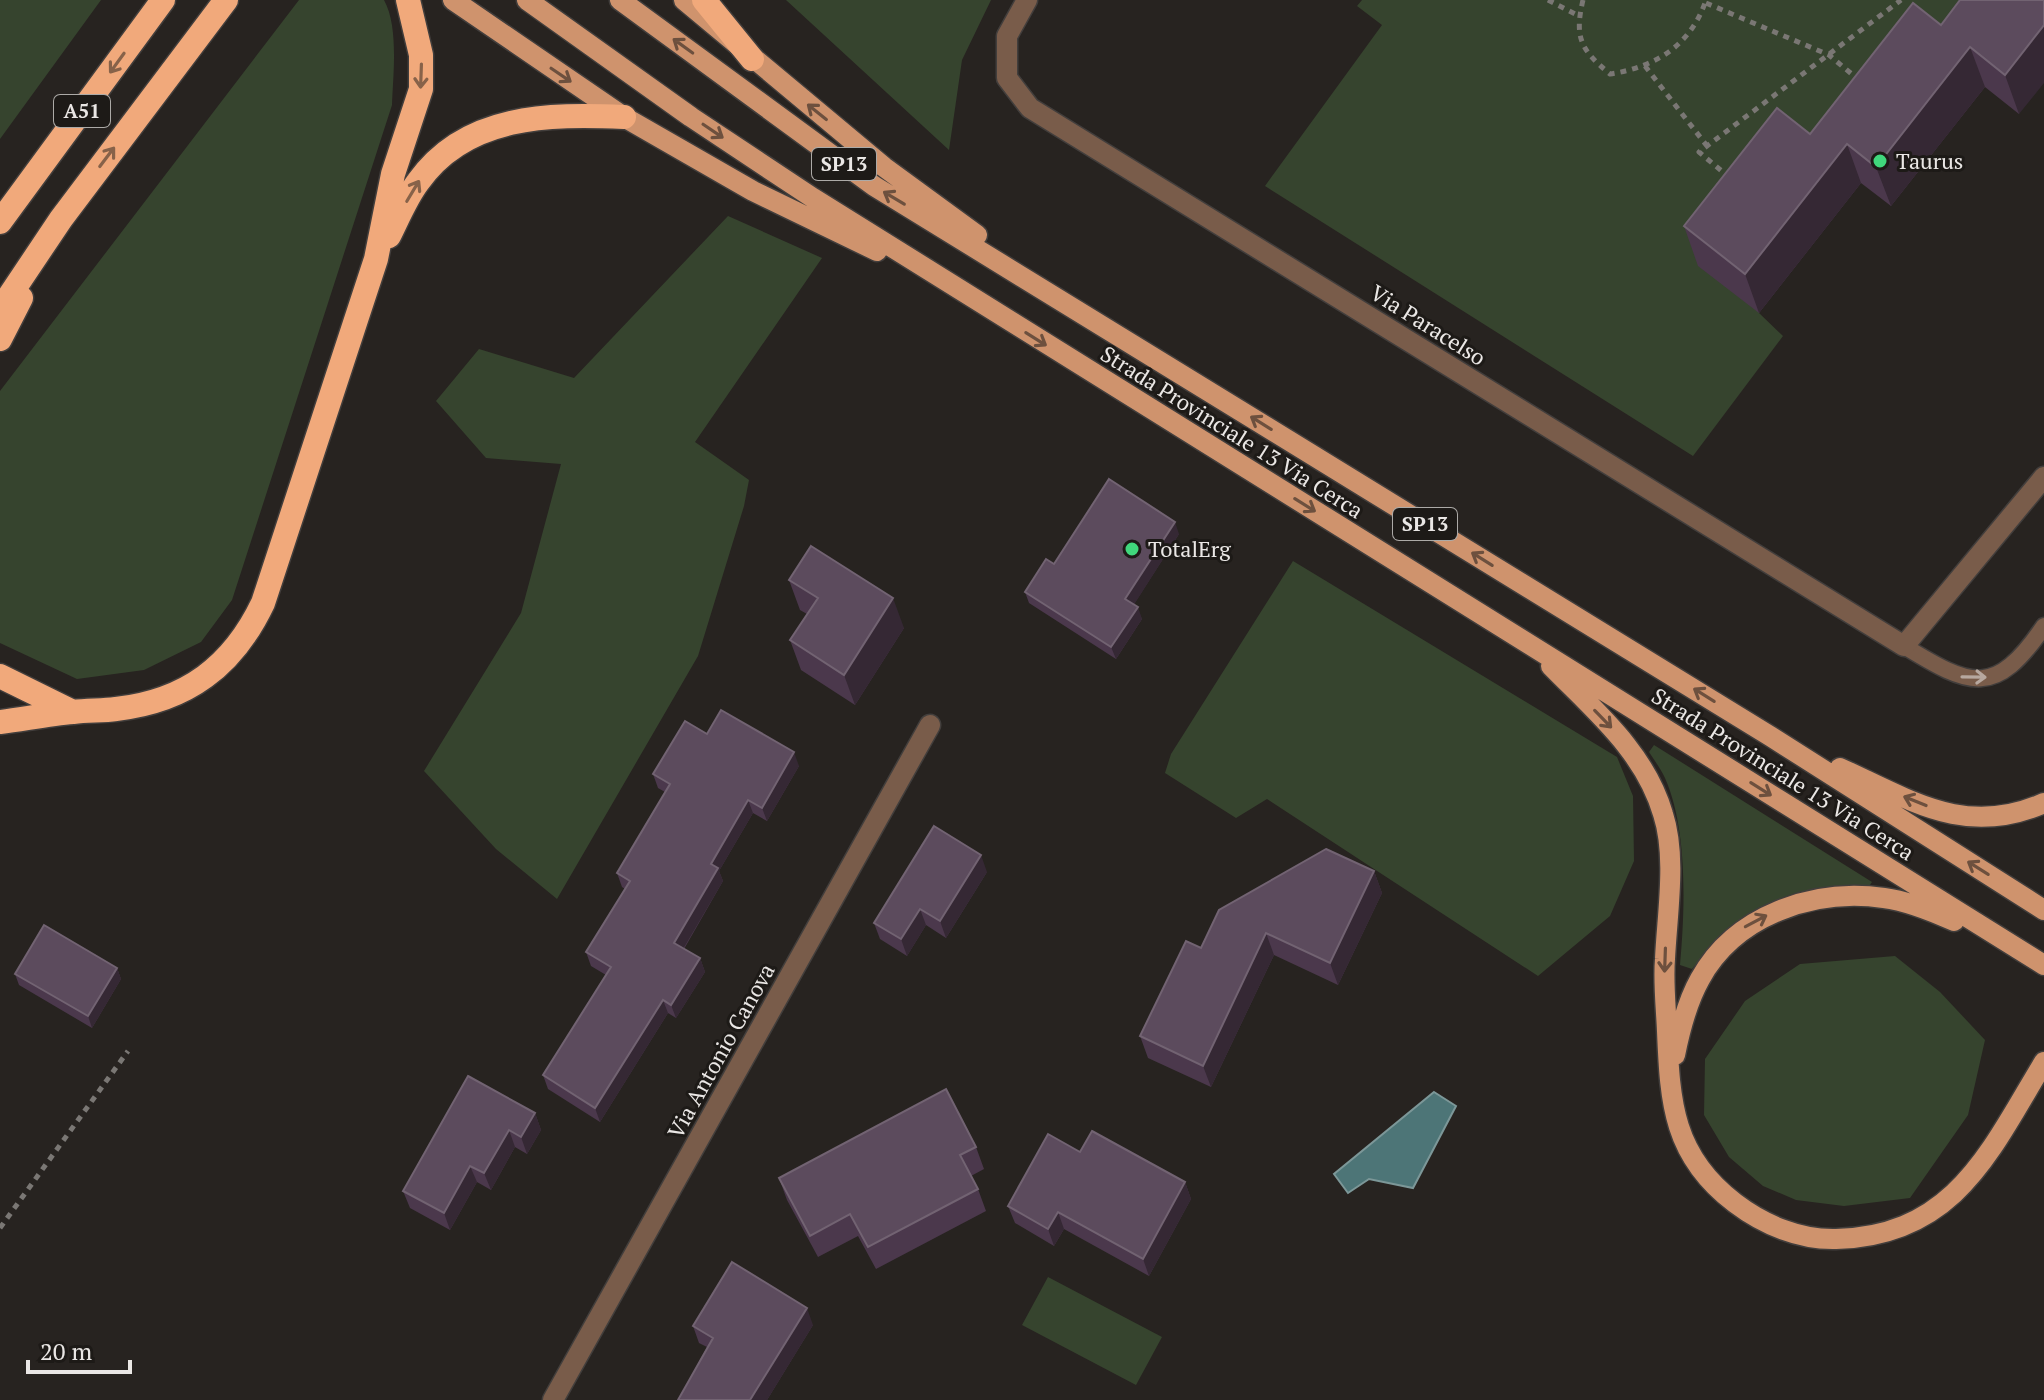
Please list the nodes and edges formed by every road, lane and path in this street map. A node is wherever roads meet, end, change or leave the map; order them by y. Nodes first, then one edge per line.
1 (163, 0) edge
2 (226, 0) edge
3 (408, 0) edge
4 (453, 0) edge
5 (527, 0) edge
6 (620, 0) edge
7 (684, 0) edge
8 (704, 0) edge
9 (1027, 0) edge
10 (1548, 0) edge
11 (1583, 0) edge
12 (1901, 0) edge
13 (1706, 1) edge
14 (1579, 16) junction
15 (1829, 55) junction
16 (752, 59) junction
17 (1645, 66) junction
18 (1861, 82) edge
19 (624, 117) junction
20 (1707, 146) junction
21 (1731, 179) edge
22 (61, 219) junction
23 (0, 222) edge
24 (376, 259) junction
25 (970, 297) junction
26 (0, 310) edge
27 (1080, 312) junction
28 (0, 339) edge
29 (2044, 477) edge
30 (2044, 626) edge
31 (1529, 643) junction
32 (1904, 646) junction
33 (0, 676) edge
34 (73, 712) junction
35 (0, 722) edge
36 (930, 725) dead end
37 (1770, 736) junction
38 (2044, 803) edge
39 (2044, 910) edge
40 (2014, 947) junction
41 (2044, 965) edge
42 (128, 1051) dead end
43 (2044, 1062) edge
44 (1669, 1082) junction
45 (0, 1228) edge
46 (553, 1400) edge

1 -> 23 highway, A51
22 -> 2 highway, A51
3 -> 24 highway
4 -> 19 main road
5 -> 25 main road, Strada Provinciale 13 Via Cerca / SP13
27 -> 6 main road, Strada Provinciale 13 Via Cerca / SP13
7 - 16 main road
8 - 16 highway
9 - 32 street, Via Paracelso
10 - 14 path
11 - 14 path
12 - 15 path
13 - 15 path
13 - 17 path
14 - 17 path
15 - 18 path
15 - 20 path
27 -> 16 main road
17 - 20 path
24 -> 19 highway
19 - 25 main road
20 - 21 path
22 - 26 highway, A51
22 - 28 highway
24 - 34 highway
25 -> 31 main road, Strada Provinciale 13 Via Cerca / SP13
37 -> 27 main road, Strada Provinciale 13 Via Cerca / SP13
29 - 32 street
32 -> 30 lane
31 -> 40 main road, Strada Provinciale 13 Via Cerca / SP13
31 -> 44 main road
33 - 34 highway
34 - 35 highway
36 - 46 street, Via Antonio Canova
38 -> 37 main road
39 -> 37 main road, Strada Provinciale 13 Via Cerca / SP13
40 - 41 main road, Strada Provinciale 13 Via Cerca / SP13
44 -> 40 main road
42 - 45 path
43 - 44 main road

